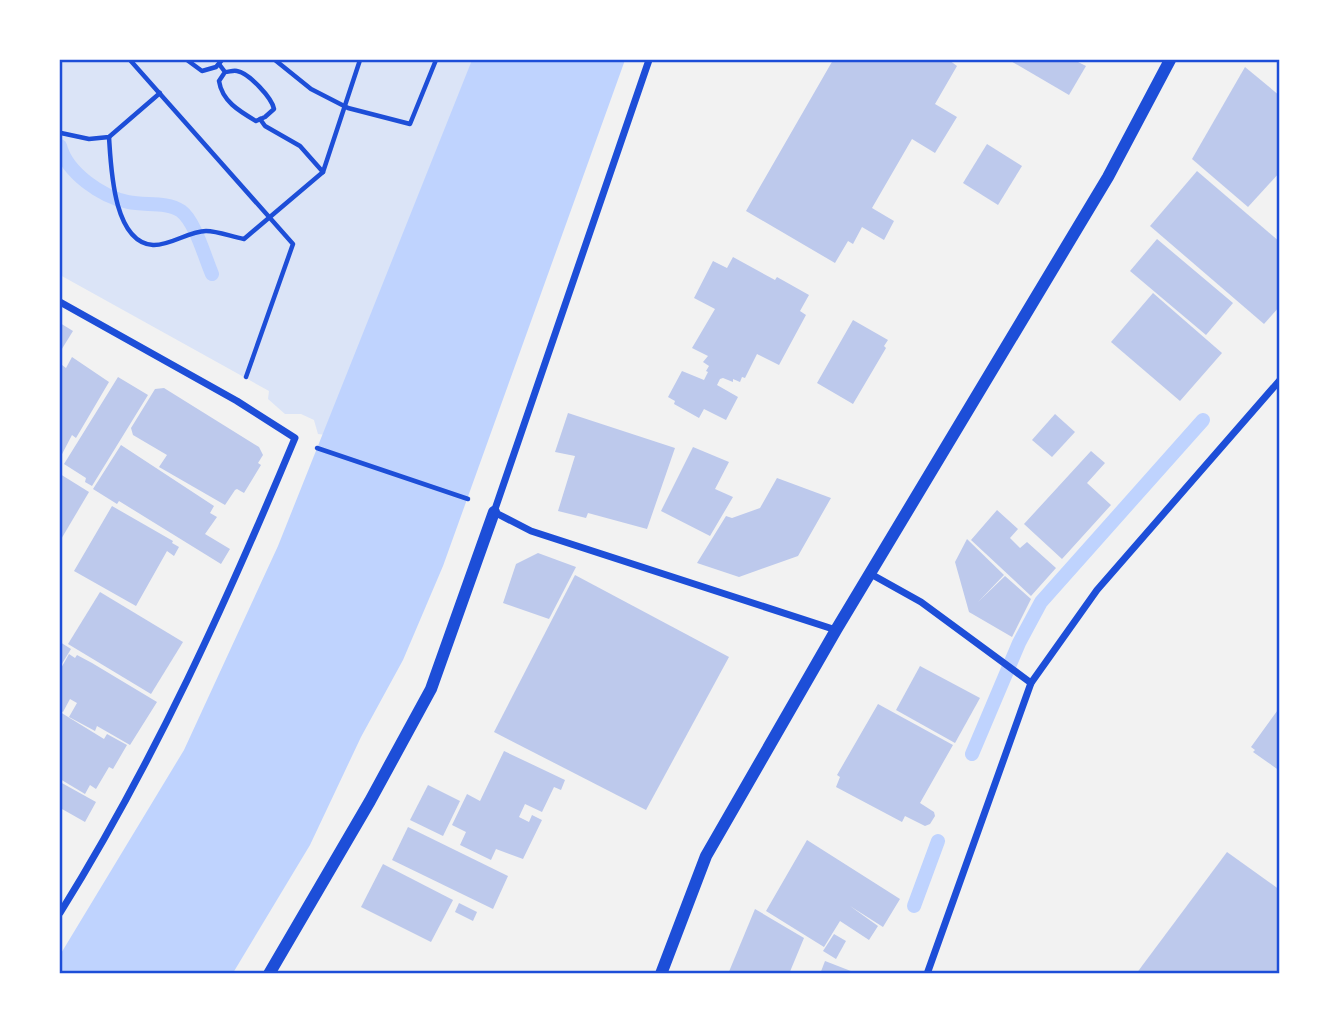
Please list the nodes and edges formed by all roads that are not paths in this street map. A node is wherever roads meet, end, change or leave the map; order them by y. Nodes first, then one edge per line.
1 (649, 60) edge
2 (1170, 60) edge
3 (60, 302) edge
4 (1279, 380) edge
5 (494, 512) junction
6 (869, 573) junction
7 (836, 630) junction
8 (1031, 683) junction
9 (60, 913) edge
10 (269, 974) edge
11 (660, 974) edge
12 (926, 974) edge

1 - 5 street
2 - 6 street
3 - 9 street
4 - 8 street
5 - 7 street
5 - 10 street
6 - 7 street
6 - 8 street
7 - 11 street
8 - 12 street

